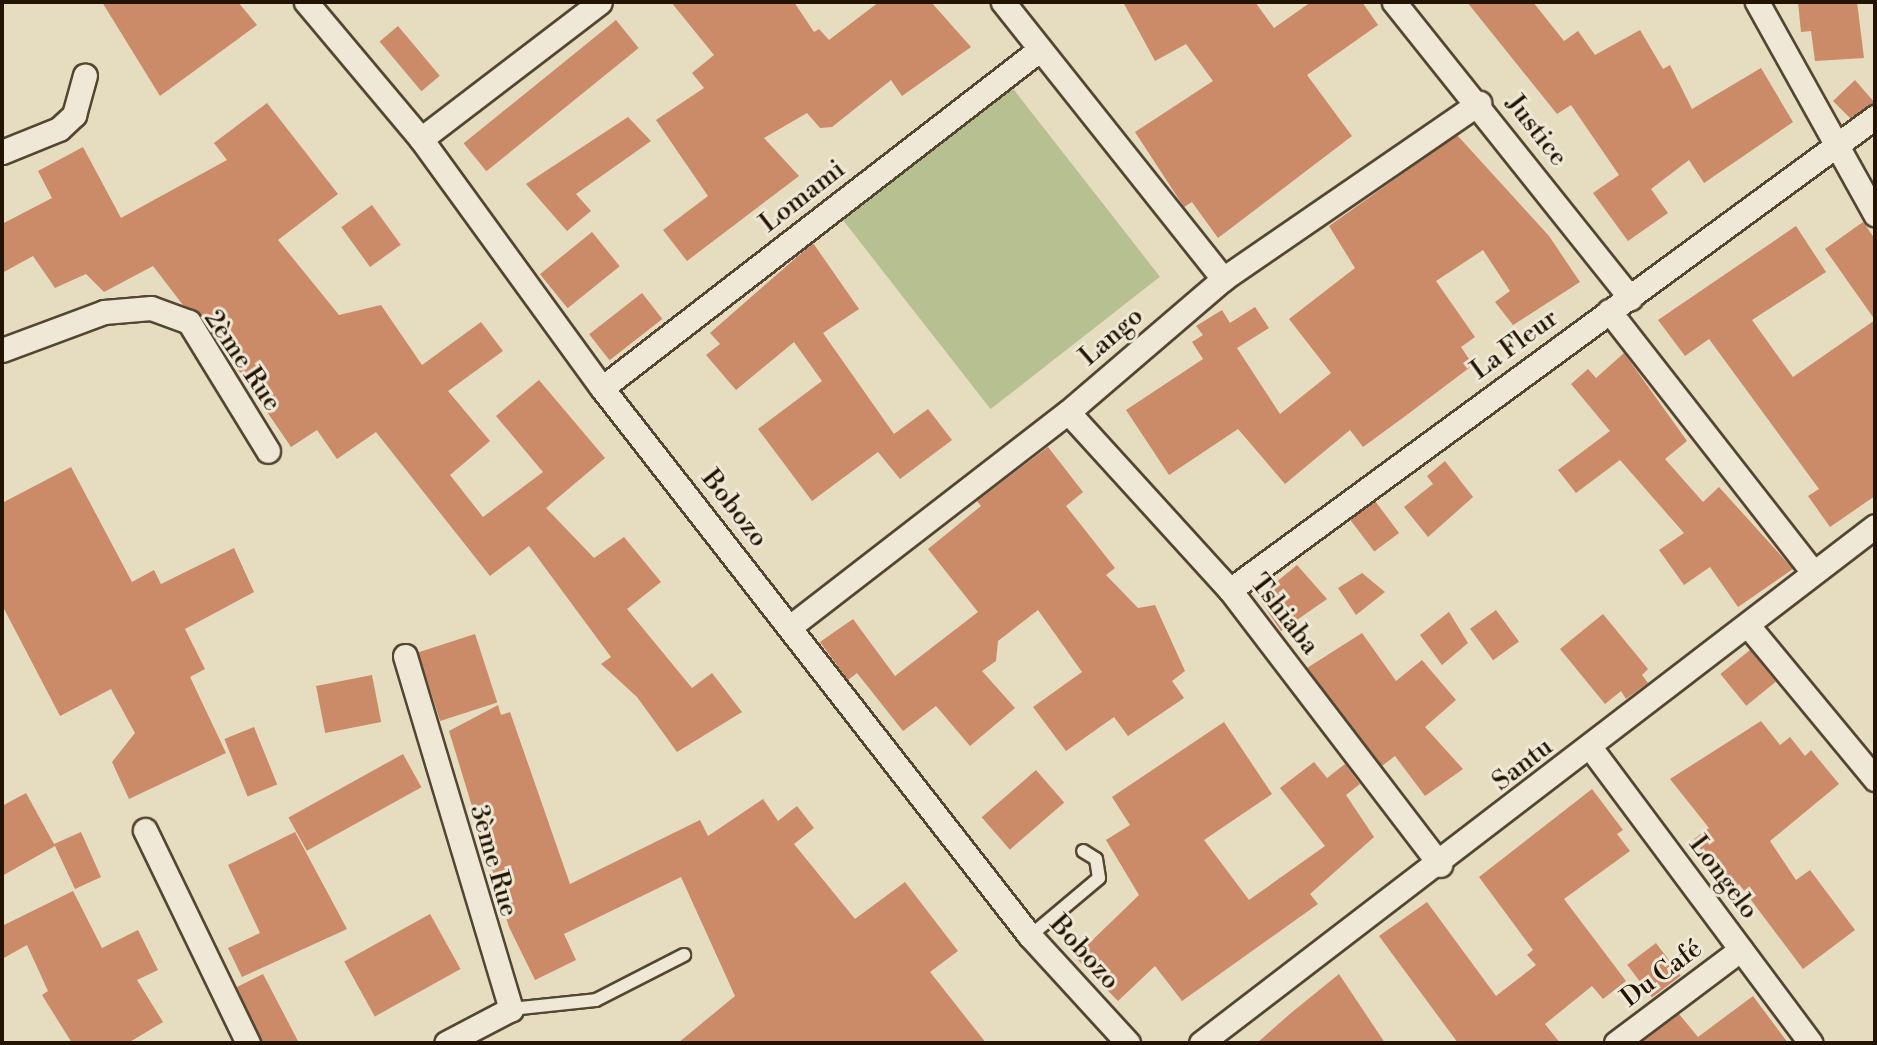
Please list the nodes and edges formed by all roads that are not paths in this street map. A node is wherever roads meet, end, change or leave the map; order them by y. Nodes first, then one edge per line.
1 (306, 2) edge
2 (600, 2) edge
3 (1003, 2) edge
4 (1394, 2) edge
5 (1757, 2) edge
6 (1039, 50) junction
7 (85, 75) dead end
8 (1479, 103) junction
9 (1875, 117) edge
10 (421, 139) junction
11 (1832, 144) junction
12 (2, 152) edge
13 (1875, 214) edge
14 (1223, 279) junction
15 (1630, 298) junction
16 (1609, 311) junction
17 (2, 350) edge
18 (601, 388) junction
19 (1068, 412) junction
20 (268, 451) dead end
21 (1875, 526) edge
22 (1813, 572) junction
23 (1230, 590) junction
24 (791, 626) junction
25 (1750, 628) junction
26 (405, 656) dead end
27 (1590, 747) junction
28 (1875, 779) edge
29 (145, 830) dead end
30 (1083, 851) dead end
31 (1440, 866) junction
32 (1030, 936) junction
33 (1741, 948) junction
34 (684, 954) dead end
35 (511, 1009) junction
36 (248, 1043) edge
37 (446, 1043) edge
38 (1128, 1043) edge
39 (1201, 1043) edge
40 (1616, 1043) edge
41 (1811, 1043) edge

1 - 10 street, Bobozo
2 - 10 street
3 - 6 street
4 - 8 street, Justice
5 - 11 street
6 - 14 street
6 - 18 street, Lomami
7 - 12 street
8 - 14 street, Lango
8 - 15 street, Justice
9 - 11 street, La Fleur
10 - 18 street, Bobozo
11 - 13 street
11 - 15 street, La Fleur
14 - 19 street, Lango
15 - 16 street, La Fleur
16 - 22 street
16 - 23 street, La Fleur
17 - 20 street, 2ème Rue
18 - 24 street, Bobozo
19 - 23 street, Tshiaba
19 - 24 street, Lango
21 - 22 street, Santu
22 - 25 street, Santu
23 - 31 street, Tshiaba
24 - 32 street, Bobozo
25 - 27 street, Santu
25 - 28 street
26 - 35 street, 3ème Rue
27 - 31 street, Santu
27 - 33 street, Longelo
29 - 36 street
30 - 32 lane
31 - 39 street, Santu
32 - 38 street, Bobozo
33 - 40 street, Du Café
33 - 41 street, Longelo
34 - 35 lane
35 - 37 street

